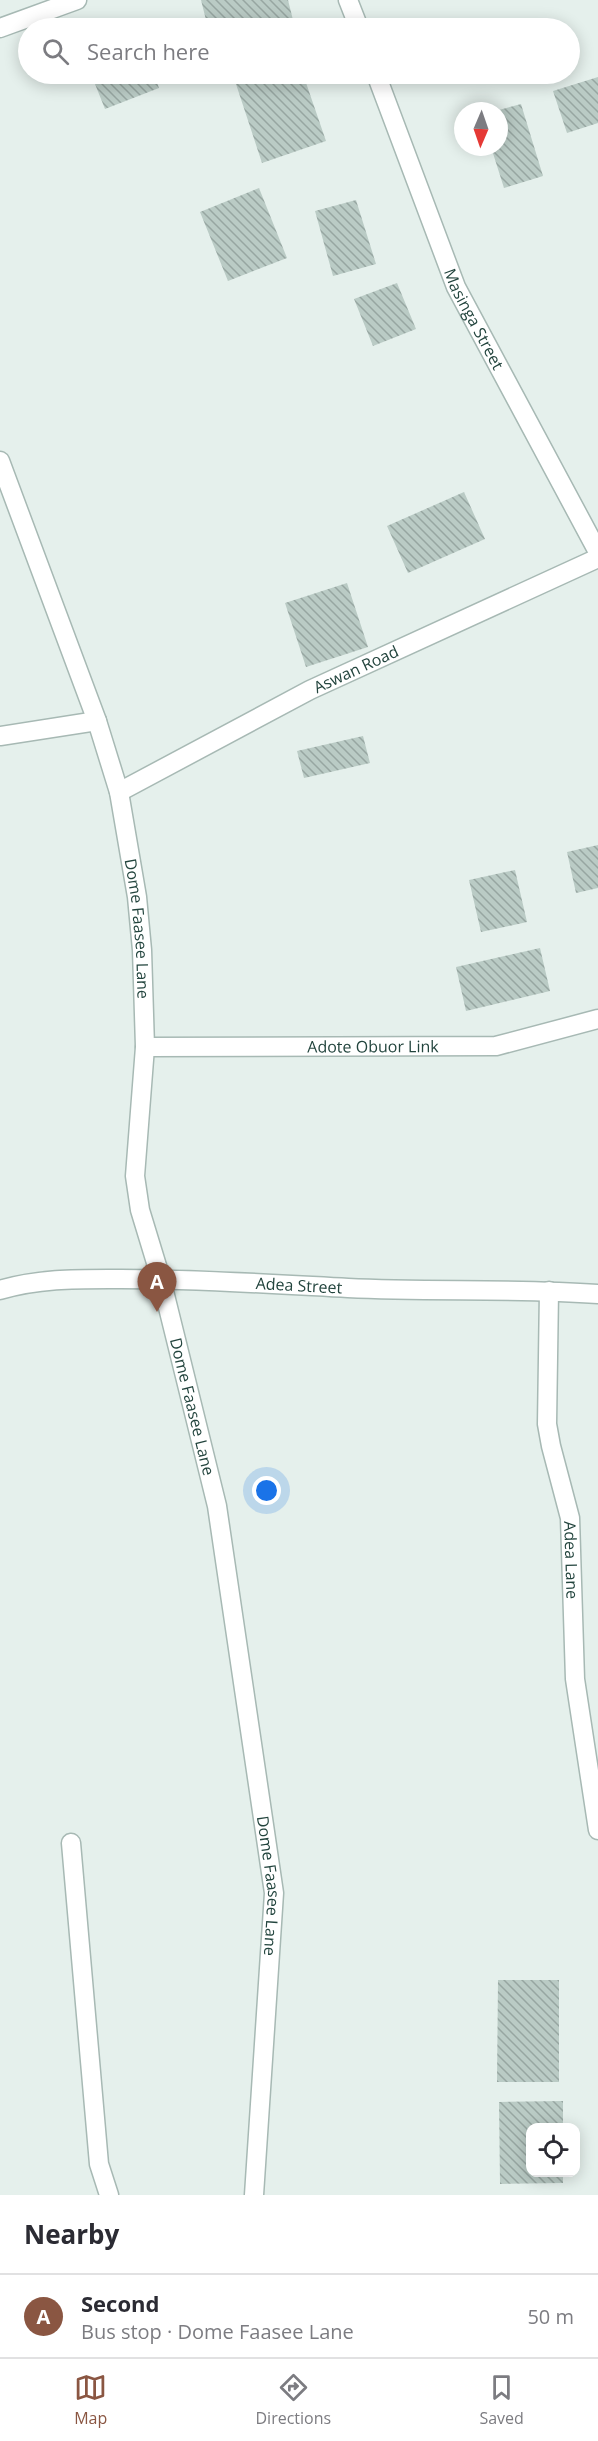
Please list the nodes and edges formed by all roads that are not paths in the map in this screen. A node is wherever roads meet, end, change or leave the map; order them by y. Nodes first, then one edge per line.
1 (77, 0) edge
2 (348, 0) edge
3 (28, 18) edge
4 (355, 18) edge
5 (18, 21) edge
6 (0, 28) edge
7 (380, 84) edge
8 (0, 461) edge
9 (598, 552) edge
10 (598, 558) edge
11 (97, 721) junction
12 (0, 736) edge
13 (119, 792) junction
14 (598, 1019) edge
15 (146, 1047) junction
16 (160, 1279) junction
17 (0, 1290) edge
18 (549, 1291) junction
19 (598, 1294) edge
20 (598, 1830) edge
21 (71, 1843) dead end
22 (110, 2195) edge
23 (254, 2195) edge

1 - 3 street
2 - 4 street
5 - 6 street
7 - 9 street, Masinga Street
8 - 11 street, Dome Faasee Lane
10 - 13 street, Aswan Road
11 - 12 street
11 - 13 street, Dome Faasee Lane
13 - 15 street, Dome Faasee Lane
14 - 15 street, Adote Obuor Link
15 - 16 street, Dome Faasee Lane
16 - 17 street, Adea Street
16 - 18 street, Adea Street
16 - 23 street, Dome Faasee Lane
18 - 19 street, Adea Street
18 - 20 street, Adea Lane
21 - 22 street

